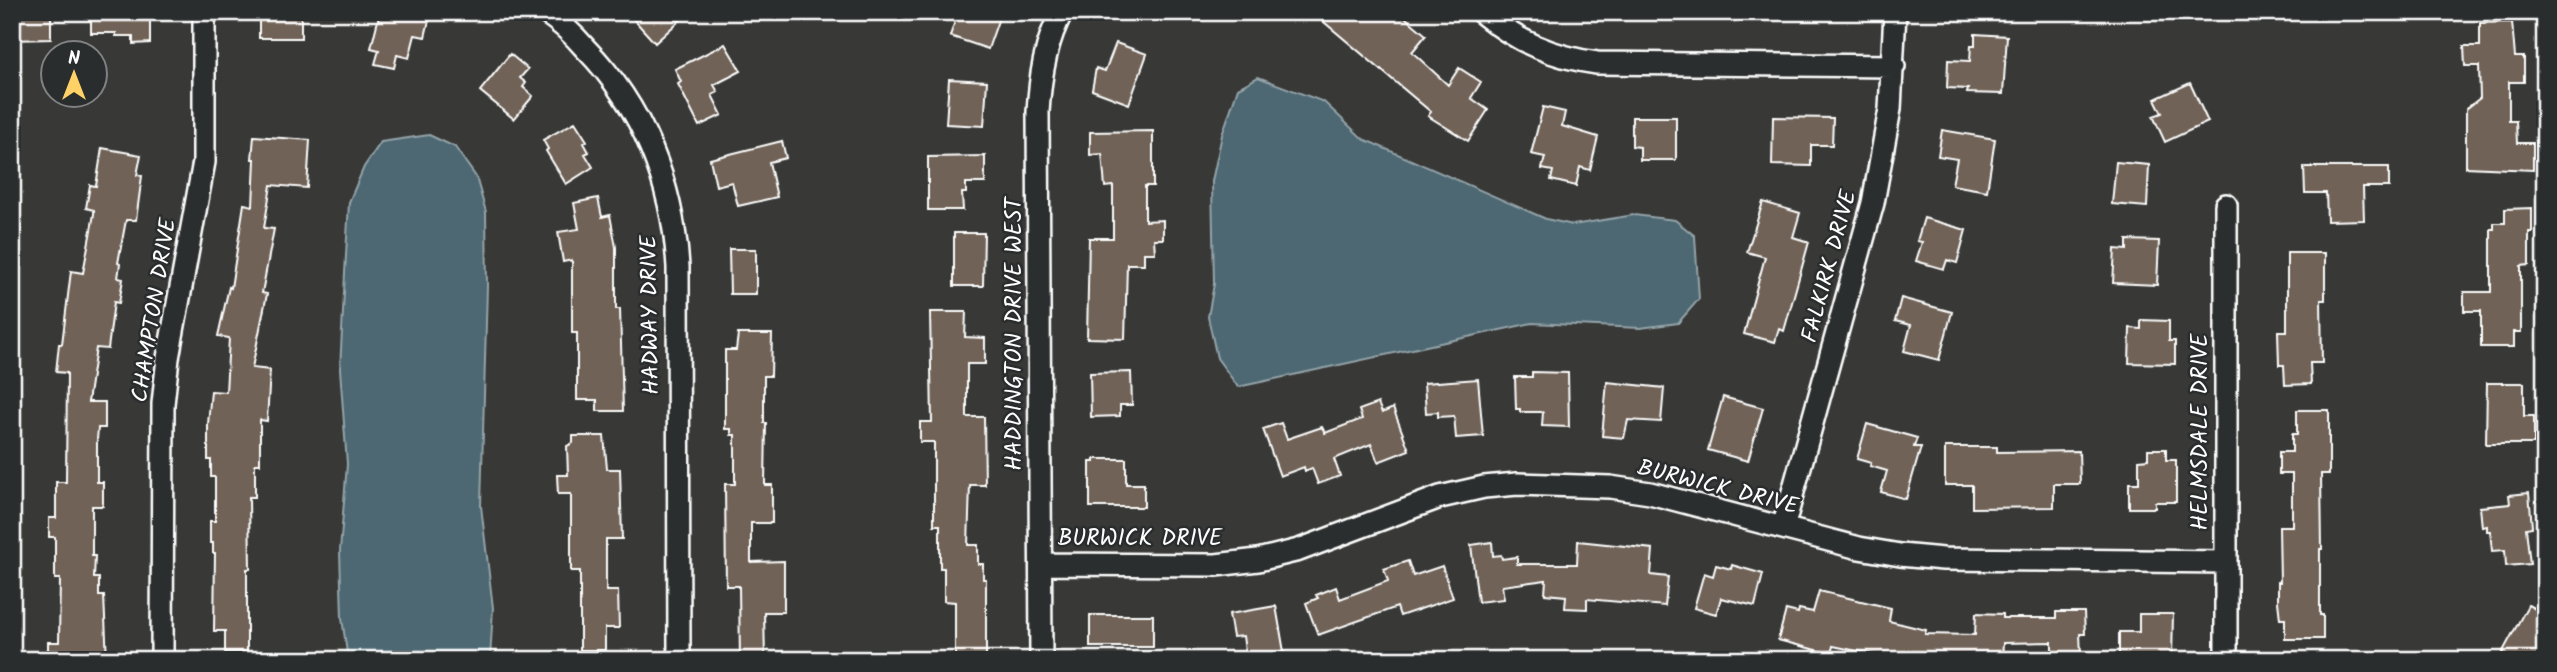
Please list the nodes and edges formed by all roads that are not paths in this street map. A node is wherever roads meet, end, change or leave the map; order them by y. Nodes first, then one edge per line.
1 (204, 12) edge
2 (545, 12) edge
3 (1062, 12) edge
4 (1481, 12) edge
5 (1895, 12) edge
6 (1894, 66) junction
7 (2226, 205) dead end
8 (1783, 528) junction
9 (2225, 562) junction
10 (1041, 564) junction
11 (162, 660) edge
12 (678, 660) edge
13 (1041, 660) edge
14 (2225, 660) edge

1 - 11 street, CHAMPTON DRIVE
2 - 12 street, HADWAY DRIVE
3 - 10 street, HADDINGTON DRIVE WEST
4 - 6 street
5 - 6 street, FALKIRK DRIVE
6 - 8 street, FALKIRK DRIVE
7 - 9 street, HELMSDALE DRIVE
8 - 9 street, BURWICK DRIVE
8 - 10 street, BURWICK DRIVE
9 - 14 street, HELMSDALE DRIVE
10 - 13 street, HADDINGTON DRIVE WEST

